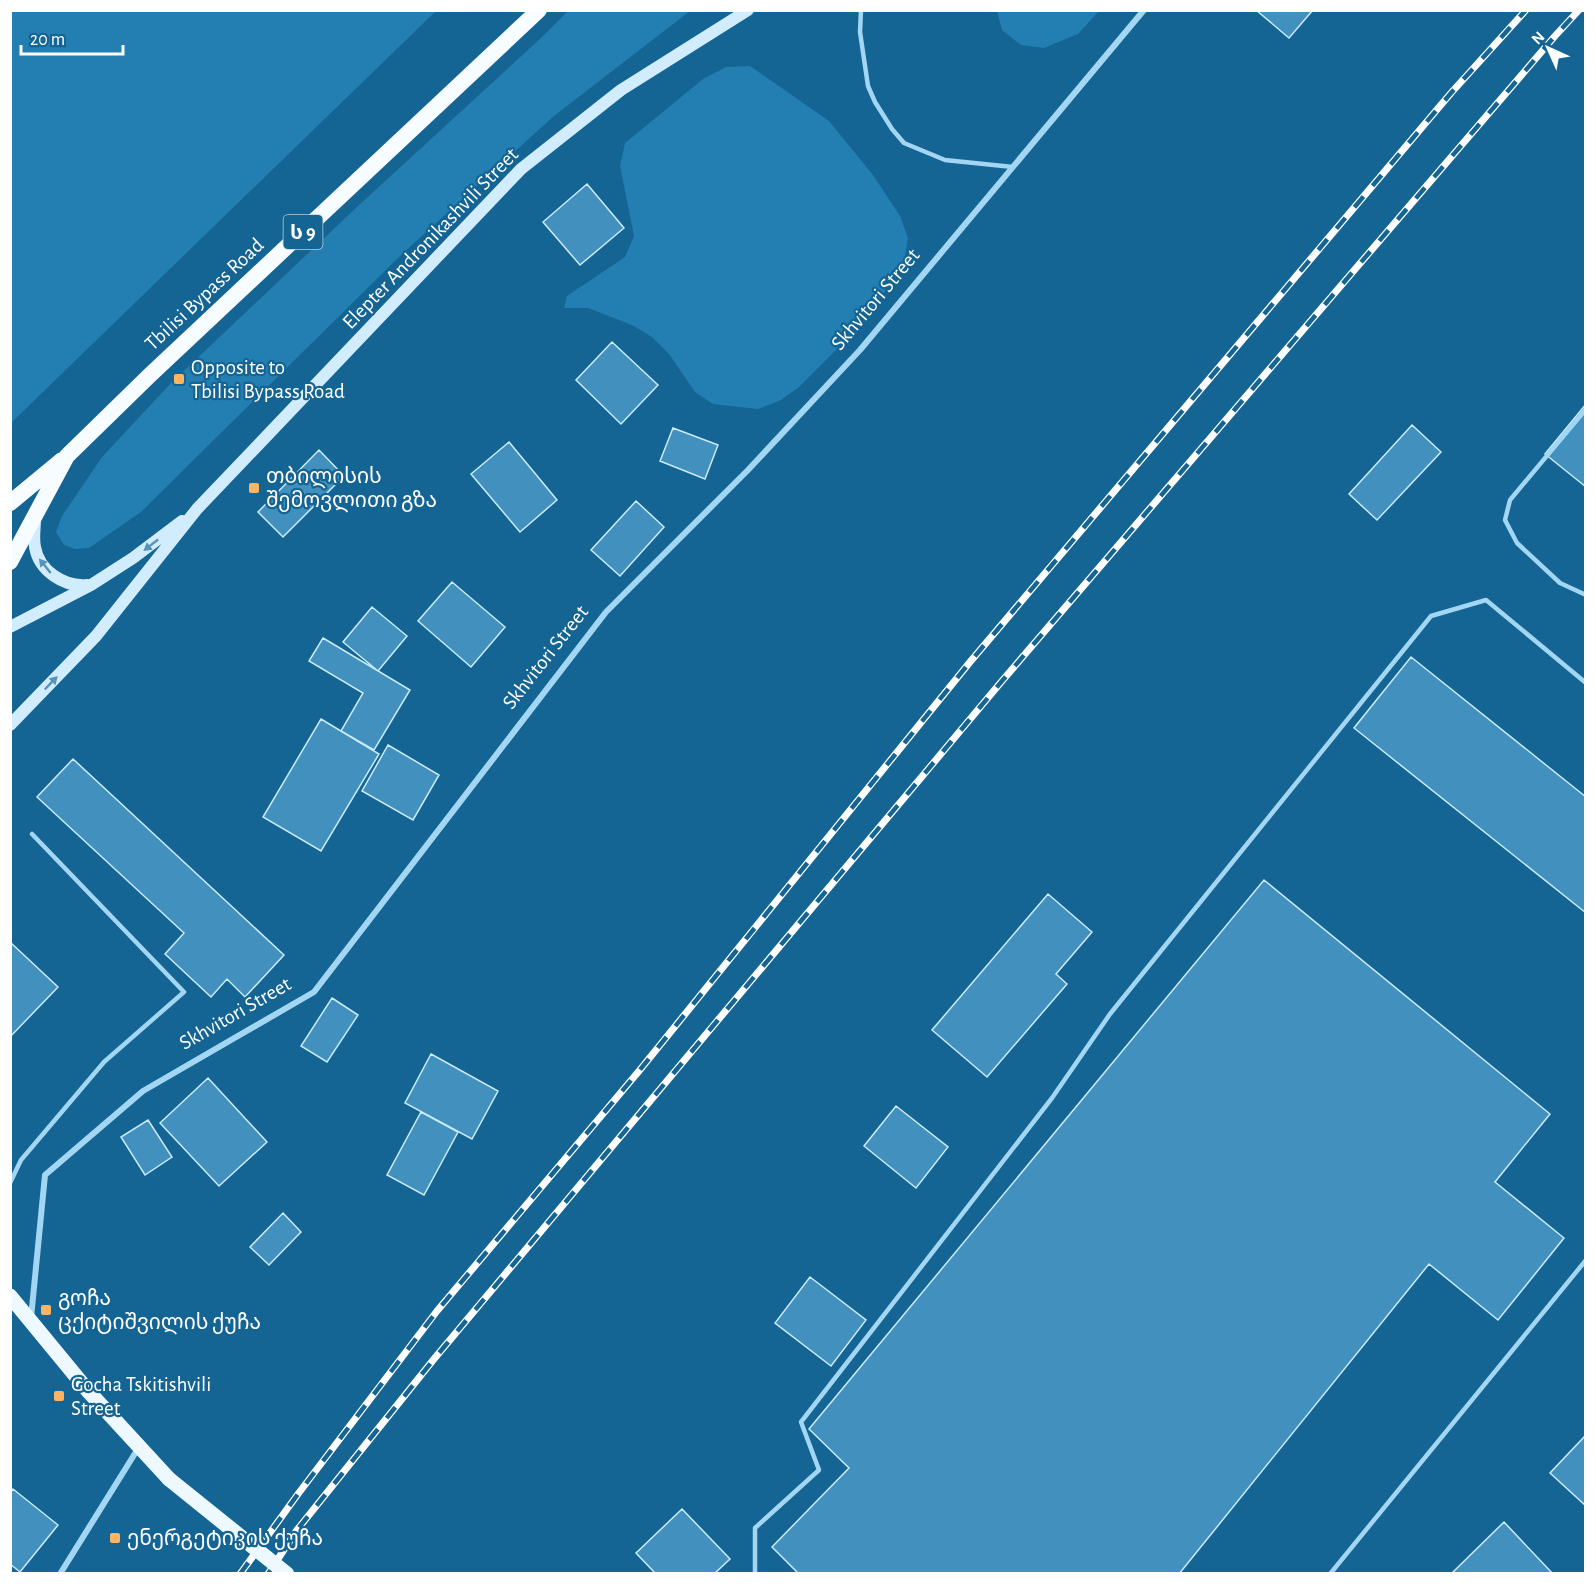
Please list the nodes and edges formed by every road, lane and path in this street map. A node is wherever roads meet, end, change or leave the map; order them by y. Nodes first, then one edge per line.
1 (540, 10) edge
2 (748, 10) edge
3 (861, 10) edge
4 (1144, 10) edge
5 (1013, 167) junction
6 (1586, 409) edge
7 (67, 456) junction
8 (10, 503) edge
9 (197, 509) junction
10 (36, 516) junction
11 (10, 562) edge
12 (92, 585) junction
13 (1586, 595) edge
14 (10, 627) edge
15 (1586, 683) edge
16 (10, 725) edge
17 (32, 834) dead end
18 (10, 1183) edge
19 (1586, 1260) edge
20 (10, 1296) edge
21 (31, 1321) junction
22 (139, 1447) junction
23 (60, 1574) edge
24 (288, 1574) edge
25 (755, 1574) edge
26 (1330, 1574) edge

1 - 7 highway, Tbilisi Bypass Road / ს 9
2 - 9 main road, Elepter Andronikashvili Street
3 - 5 lane
4 - 5 street, Skhvitori Street
5 - 21 street, Skhvitori Street
6 - 13 lane
7 - 8 highway, ს 9
7 - 10 highway, Tbilisi Bypass Road / ს 9
9 -> 12 main road
16 -> 9 main road, Elepter Andronikashvili Street
10 - 11 highway, Tbilisi Bypass Road / ს 9
12 -> 10 main road
12 - 14 main road
15 - 25 lane
17 - 18 lane
19 - 26 lane
20 - 21 main road
21 - 22 main road
22 - 23 street
22 - 24 main road, bridge

